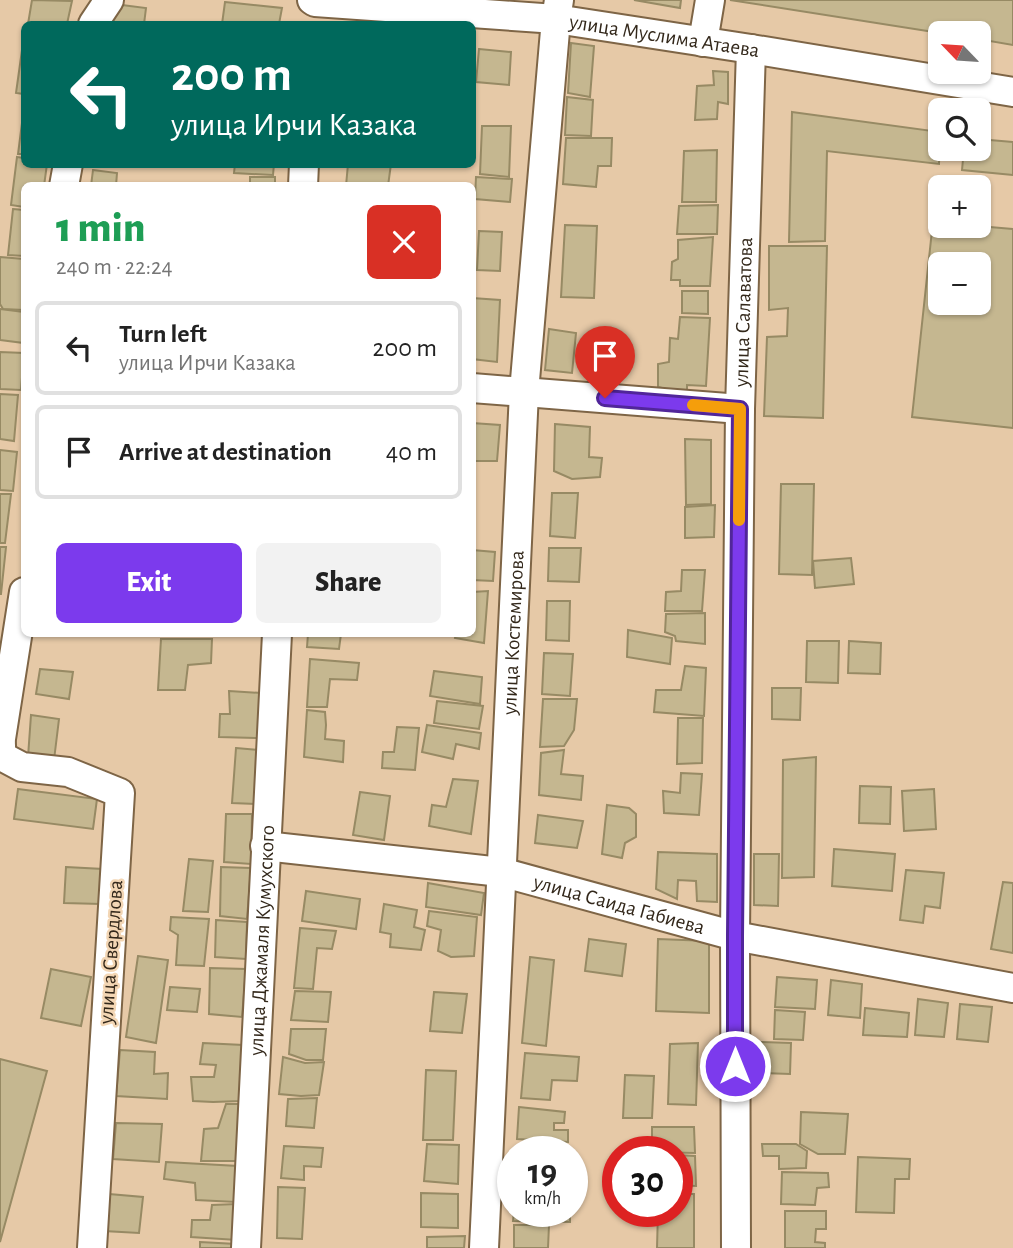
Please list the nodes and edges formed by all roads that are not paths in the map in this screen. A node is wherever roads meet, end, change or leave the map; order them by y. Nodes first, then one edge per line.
1 (108, 0) edge
2 (710, 0) edge
3 (313, 9) edge
4 (558, 10) edge
5 (95, 21) edge
6 (703, 42) junction
7 (751, 49) junction
8 (1013, 92) edge
9 (476, 388) edge
10 (524, 392) junction
11 (740, 409) junction
12 (21, 611) edge
13 (277, 637) edge
14 (0, 745) edge
15 (265, 846) junction
16 (501, 872) junction
17 (735, 936) junction
18 (1013, 988) edge
19 (92, 1248) edge
20 (246, 1248) edge
21 (484, 1248) edge
22 (736, 1248) edge

1 - 5 street
2 - 6 street
3 - 4 street, улица Муслима Атаева
4 - 6 street, улица Муслима Атаева
4 - 10 street, улица Костемирова
6 - 7 street, улица Муслима Атаева
7 - 8 street, улица Муслима Атаева
7 - 11 street, улица Салаватова
9 - 10 street
10 - 11 street
10 - 16 street, улица Костемирова
11 - 17 street, улица Салаватова
12 - 14 street, улица Свердлова
13 - 15 street, улица Джамаля Кумухского
14 - 19 street, улица Свердлова
15 - 16 street, улица Саида Габиева
15 - 20 street, улица Джамаля Кумухского
16 - 17 street, улица Саида Габиева
16 - 21 street, улица Костемирова
17 - 18 street, улица Саида Габиева
17 - 22 street, улица Салаватова

